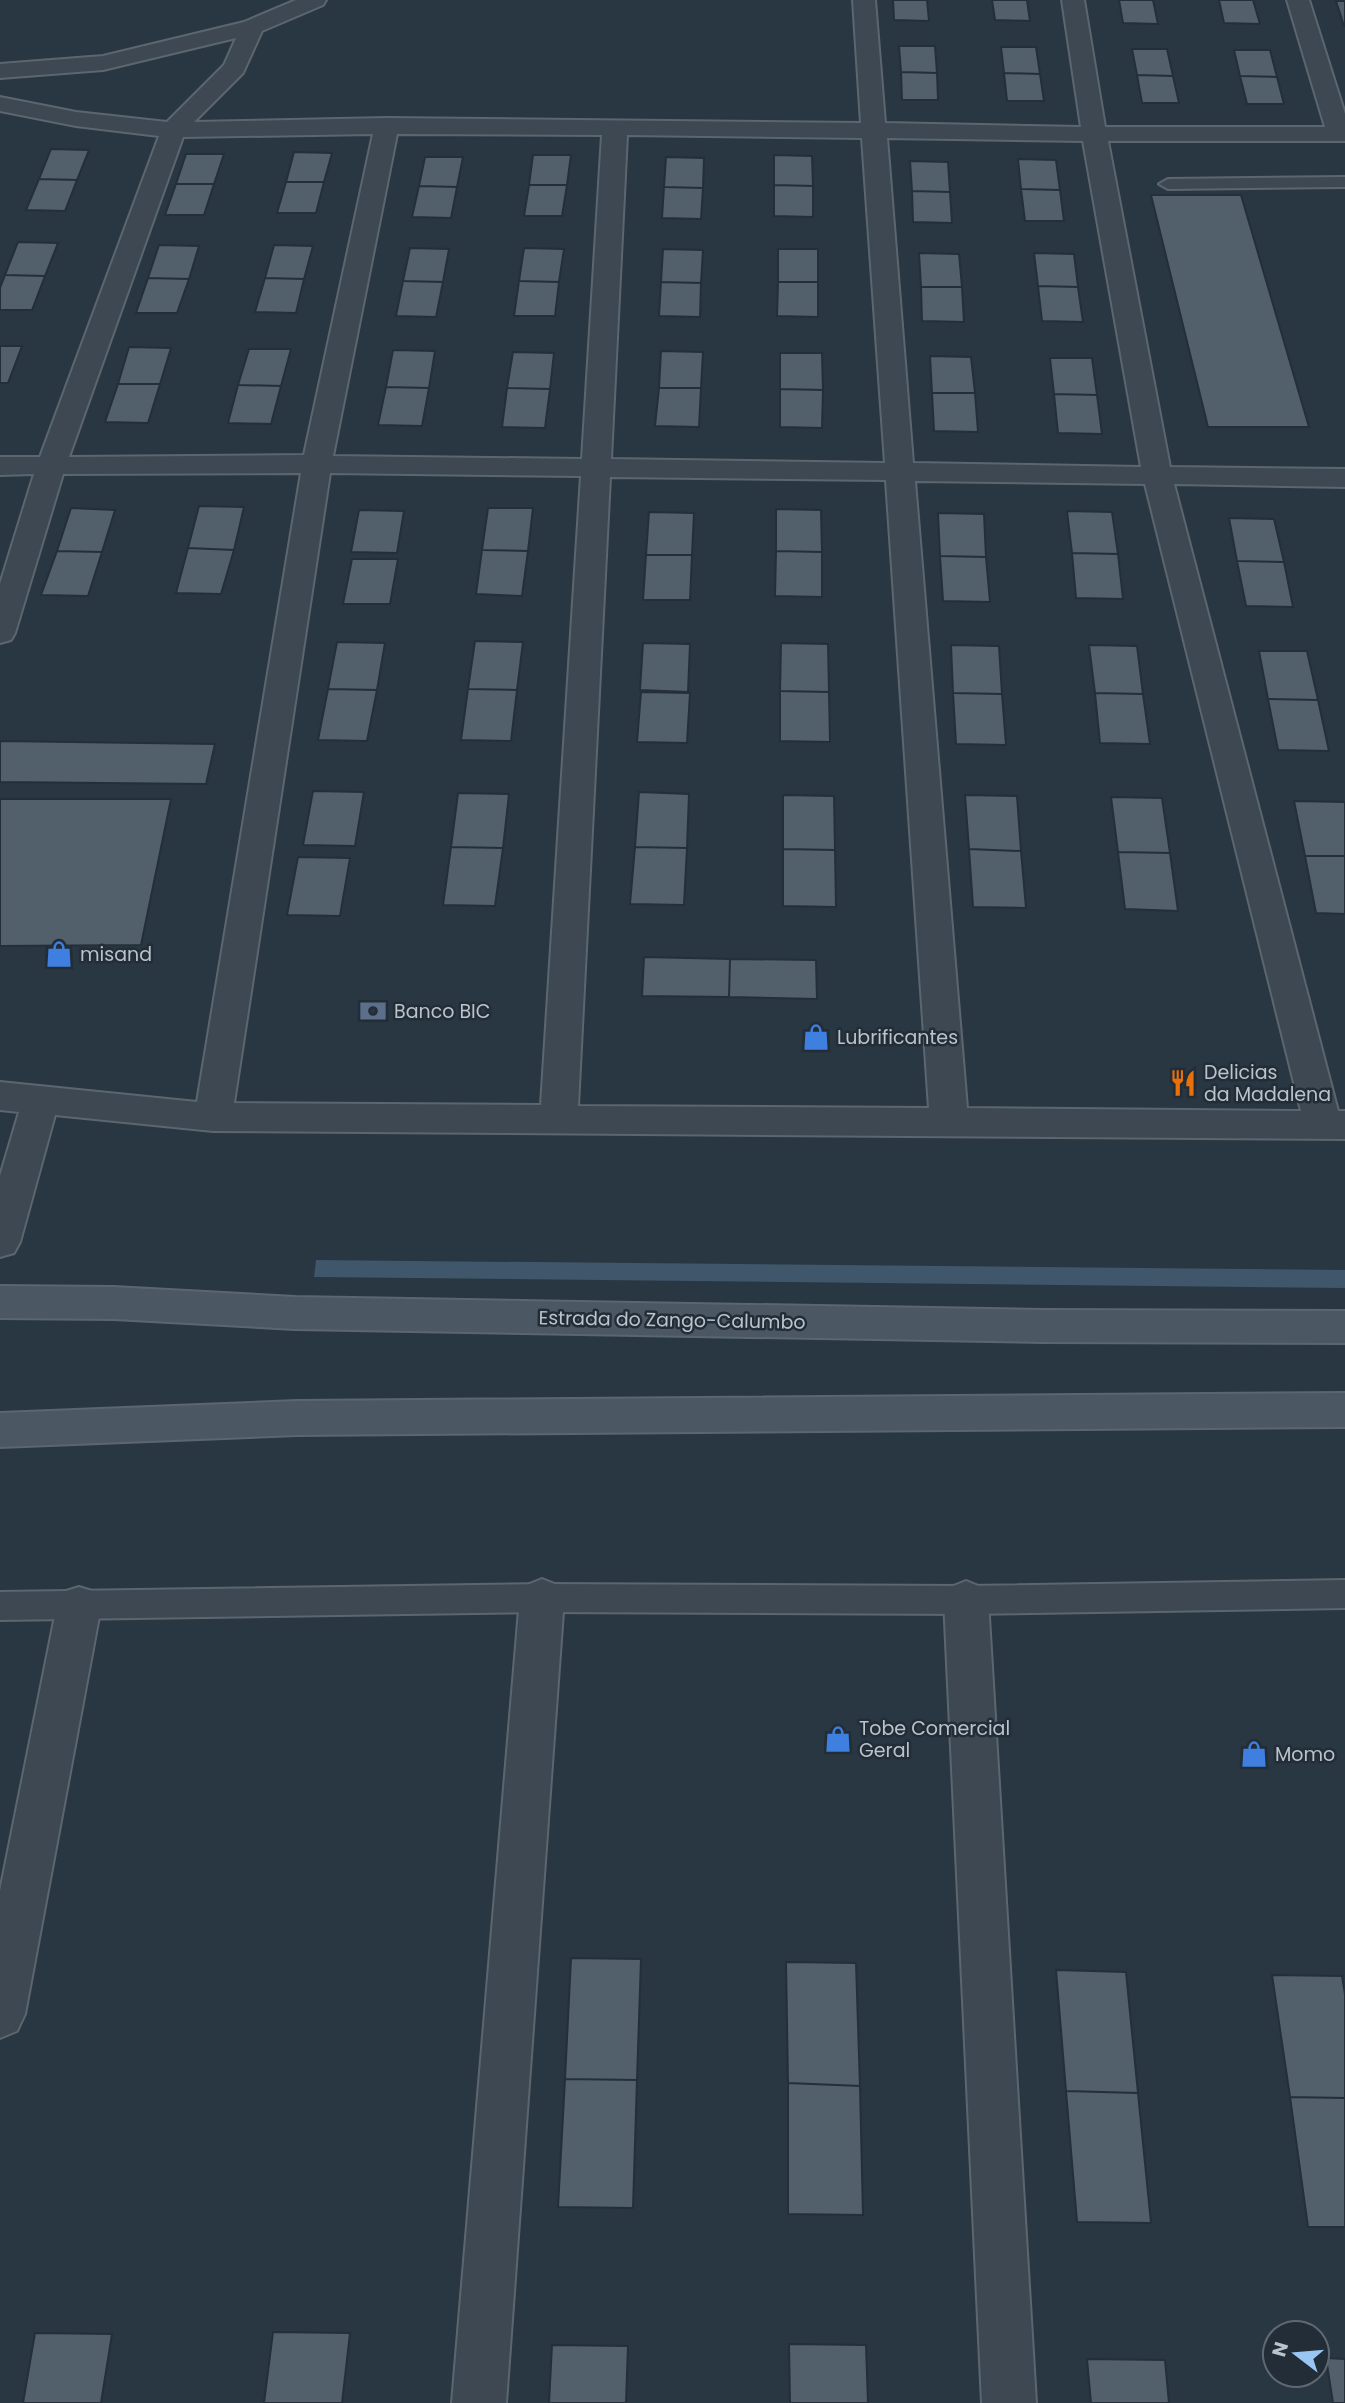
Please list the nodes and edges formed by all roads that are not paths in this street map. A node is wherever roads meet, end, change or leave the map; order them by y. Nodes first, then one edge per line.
1 (315, 0) edge
2 (864, 0) edge
3 (1073, 0) edge
4 (1298, 0) edge
5 (252, 27) junction
6 (103, 62) junction
7 (0, 71) edge
8 (0, 103) edge
9 (387, 125) junction
10 (615, 127) junction
11 (874, 129) junction
12 (173, 130) junction
13 (1094, 134) junction
14 (1342, 134) edge
15 (1345, 182) edge
16 (1168, 184) dead end
17 (317, 464) junction
18 (0, 466) edge
19 (51, 467) junction
20 (596, 468) junction
21 (901, 472) junction
22 (1157, 475) junction
23 (1345, 478) edge
24 (0, 633) edge
25 (0, 1096) edge
26 (41, 1100) junction
27 (213, 1117) junction
28 (559, 1120) junction
29 (949, 1122) junction
30 (1334, 1125) edge
31 (0, 1242) edge
32 (0, 1303) edge
33 (1345, 1327) edge
34 (1345, 1410) edge
35 (0, 1430) edge
36 (1345, 1594) edge
37 (542, 1598) junction
38 (966, 1600) junction
39 (0, 1606) edge
40 (79, 1606) junction
41 (0, 2014) edge
42 (479, 2403) edge
43 (1009, 2403) edge

1 - 5 street
2 - 11 street
3 - 13 street
4 - 14 street
5 - 6 street
5 - 12 street
6 - 7 street
6 - 8 street
8 - 12 street
9 - 10 street
9 - 12 street
9 - 17 street
10 - 11 street
10 - 20 street
11 - 13 street
11 - 21 street
12 - 19 street
13 - 14 street
13 - 22 street
15 - 16 lane
17 - 19 street
17 - 20 street
17 - 27 street
18 - 19 street
19 - 24 street
20 - 21 street
20 - 28 street
21 - 22 street
21 - 29 street
22 - 23 street
22 - 30 street
25 - 26 street
26 - 27 street
26 - 31 street
27 - 28 street
28 - 29 street
29 - 30 street
32 - 33 main road, Estrada do Zango-Calumbo
34 - 35 main road
36 - 38 lane
37 - 38 lane
37 - 40 lane
37 - 42 street
38 - 43 street
39 - 40 lane
40 - 41 street

